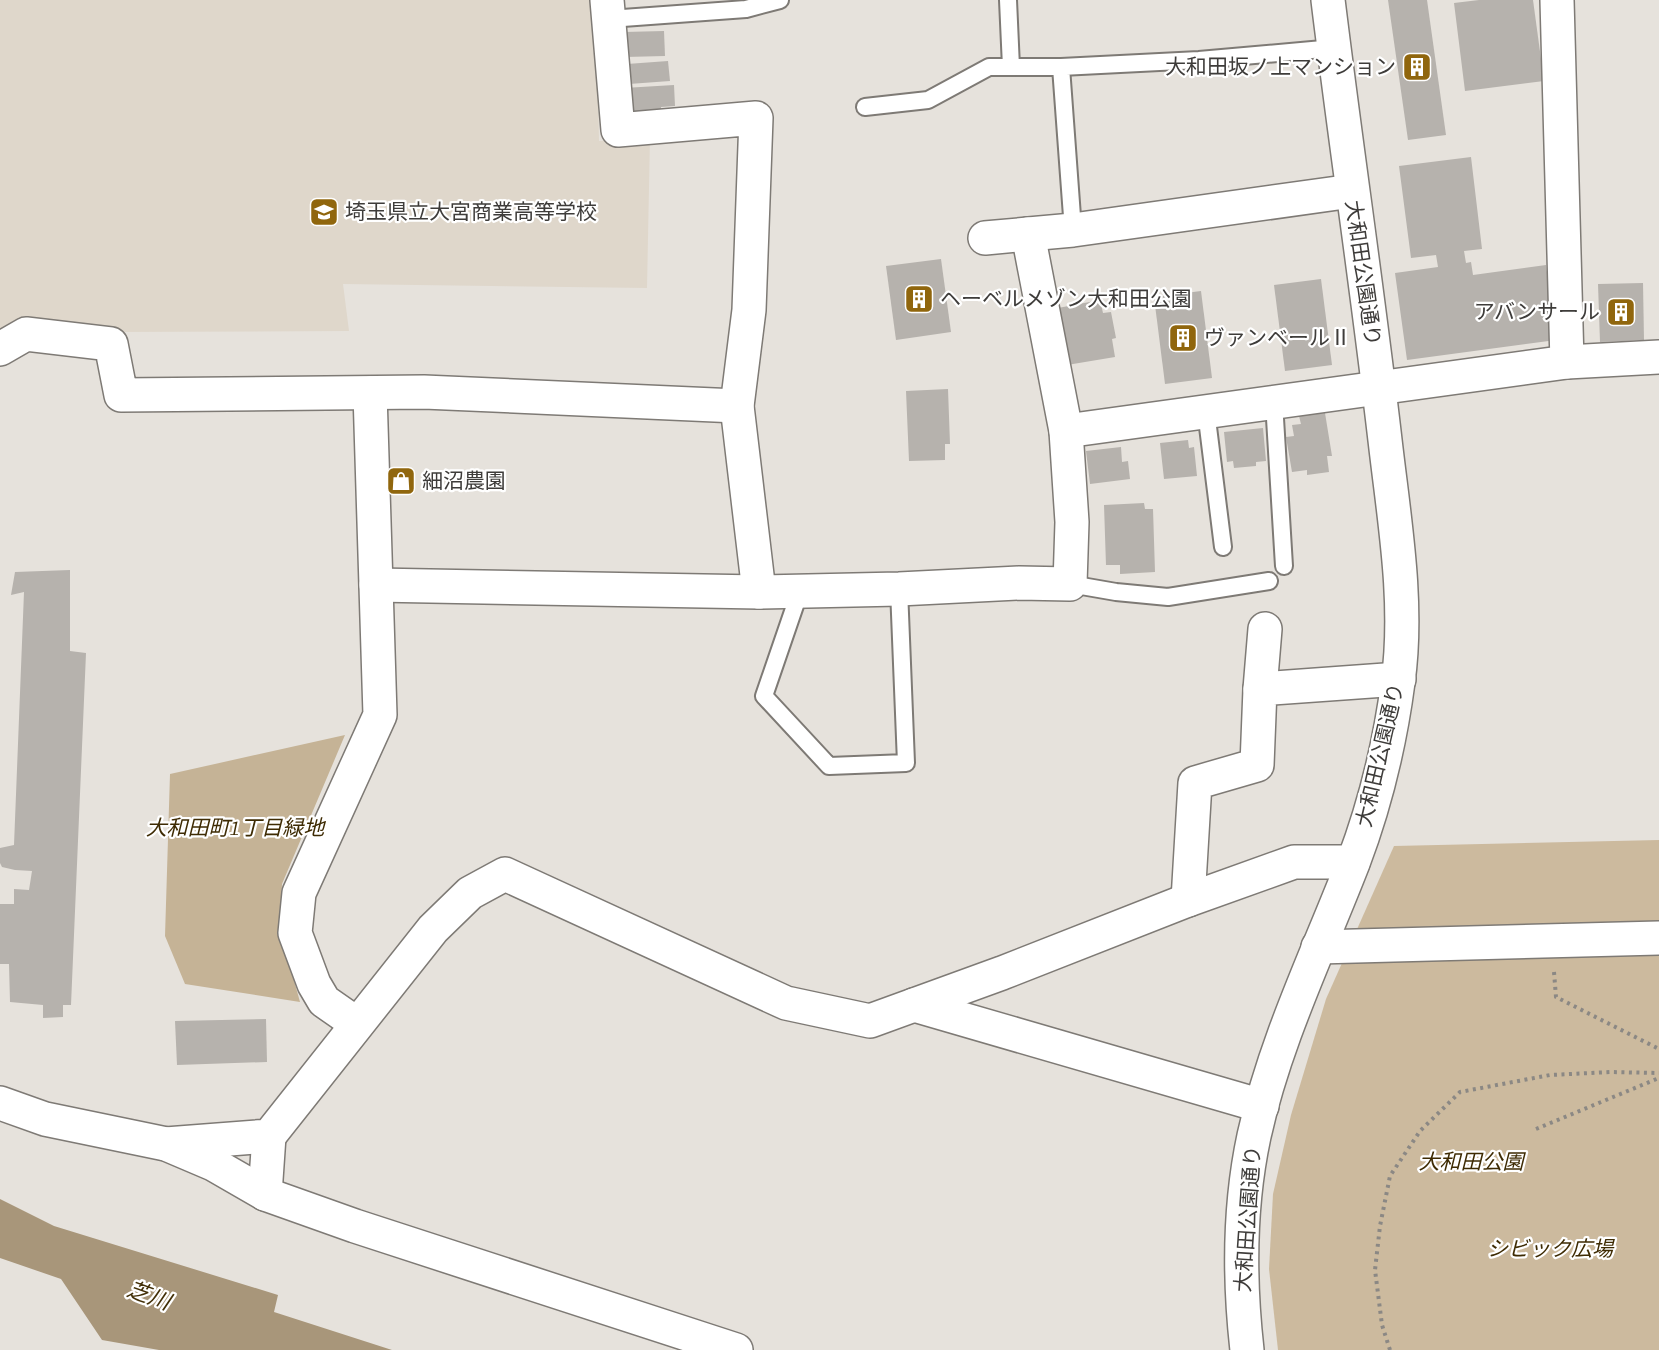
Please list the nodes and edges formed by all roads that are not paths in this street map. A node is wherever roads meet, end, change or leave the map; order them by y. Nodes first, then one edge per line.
1 (780, 0) edge
2 (1008, 0) edge
3 (1328, 0) edge
4 (1557, 0) edge
5 (608, 9) edge
6 (1334, 48) junction
7 (1011, 67) junction
8 (1060, 67) junction
9 (865, 107) dead end
10 (1352, 191) junction
11 (1073, 230) junction
12 (1028, 234) junction
13 (985, 238) dead end
14 (0, 349) edge
15 (1659, 357) edge
16 (1567, 362) junction
17 (1378, 387) junction
18 (370, 393) junction
19 (1274, 402) junction
20 (737, 406) junction
21 (1206, 411) junction
22 (1066, 431) junction
23 (1223, 547) dead end
24 (1284, 566) dead end
25 (1269, 581) dead end
26 (1070, 584) junction
27 (376, 585) junction
28 (899, 589) junction
29 (800, 591) junction
30 (759, 592) junction
31 (1265, 629) dead end
32 (1399, 679) junction
33 (1260, 689) junction
34 (1353, 862) junction
35 (1188, 900) junction
36 (1659, 938) edge
37 (1318, 947) junction
38 (914, 1005) junction
39 (357, 1024) junction
40 (0, 1103) edge
41 (1262, 1106) junction
42 (268, 1136) junction
43 (166, 1144) junction
44 (265, 1194) junction
45 (736, 1350) edge
46 (1247, 1350) edge

1 - 5 lane
2 - 7 lane
3 - 6 street, 大和田公園通り
4 - 16 street
5 - 20 street
6 - 8 lane
6 - 10 street, 大和田公園通り
7 - 8 lane
7 - 9 lane
8 - 11 lane
10 - 11 street
10 - 17 street, 大和田公園通り
11 - 12 street
12 - 13 street
12 - 22 street
14 - 18 street
15 - 16 street
16 - 17 street
17 - 19 street
17 - 32 street, 大和田公園通り
18 - 20 street
18 - 27 street
19 - 21 street
19 - 24 lane
20 - 30 street
21 - 22 street
21 - 23 lane
22 - 26 street
25 - 26 lane
26 - 28 street
27 - 30 street
27 - 39 street
28 - 29 street
28 - 29 lane
29 - 30 street
31 - 33 street
32 - 33 street
32 - 34 street, 大和田公園通り
33 - 35 street
34 - 35 street
34 - 37 street, 大和田公園通り
35 - 38 street
36 - 37 street
37 - 41 street, 大和田公園通り
38 - 39 street
38 - 41 street
39 - 42 street
40 - 43 street
41 - 46 street, 大和田公園通り
42 - 43 street
42 - 44 street
43 - 44 street
44 - 45 street

